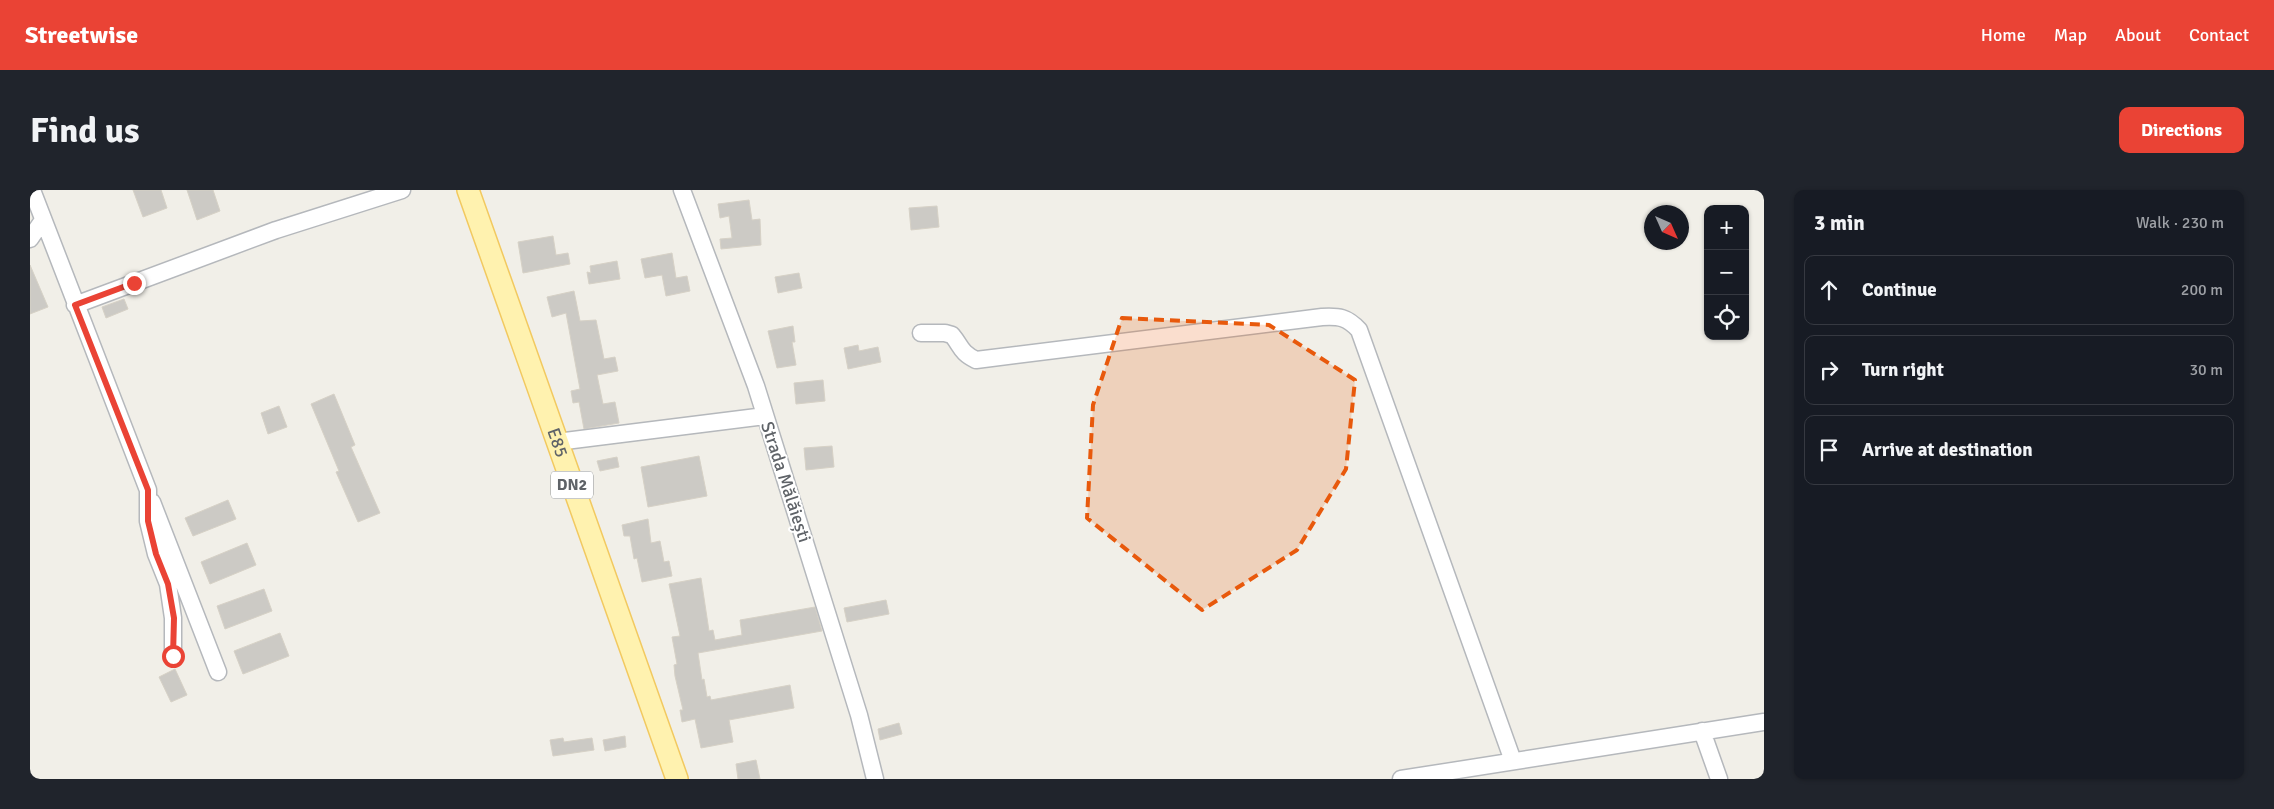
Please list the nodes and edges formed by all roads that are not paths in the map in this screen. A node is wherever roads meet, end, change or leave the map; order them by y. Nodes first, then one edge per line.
1 (32, 190) edge
2 (402, 190) edge
3 (454, 190) edge
4 (468, 190) edge
5 (682, 190) edge
6 (43, 220) junction
7 (30, 239) edge
8 (75, 305) junction
9 (921, 334) dead end
10 (766, 416) junction
11 (557, 442) junction
12 (148, 490) junction
13 (173, 656) dead end
14 (218, 672) dead end
15 (1764, 722) edge
16 (1702, 731) junction
17 (1513, 761) junction
18 (663, 779) edge
19 (677, 779) edge
20 (875, 779) edge
21 (1401, 779) edge
22 (1719, 779) edge

1 - 6 street
2 - 8 street
3 - 18 main road, E85 / DN2
4 - 11 main road, E85 / DN2
5 - 10 street, Strada Mălăiești
6 - 7 street
6 - 8 street
8 - 12 street
9 - 17 street
10 - 11 street
10 - 20 street, Strada Mălăiești
11 - 19 main road, E85 / DN2
12 - 13 street
12 - 14 street
15 - 16 street
16 - 17 street
16 - 22 street
17 - 21 street

